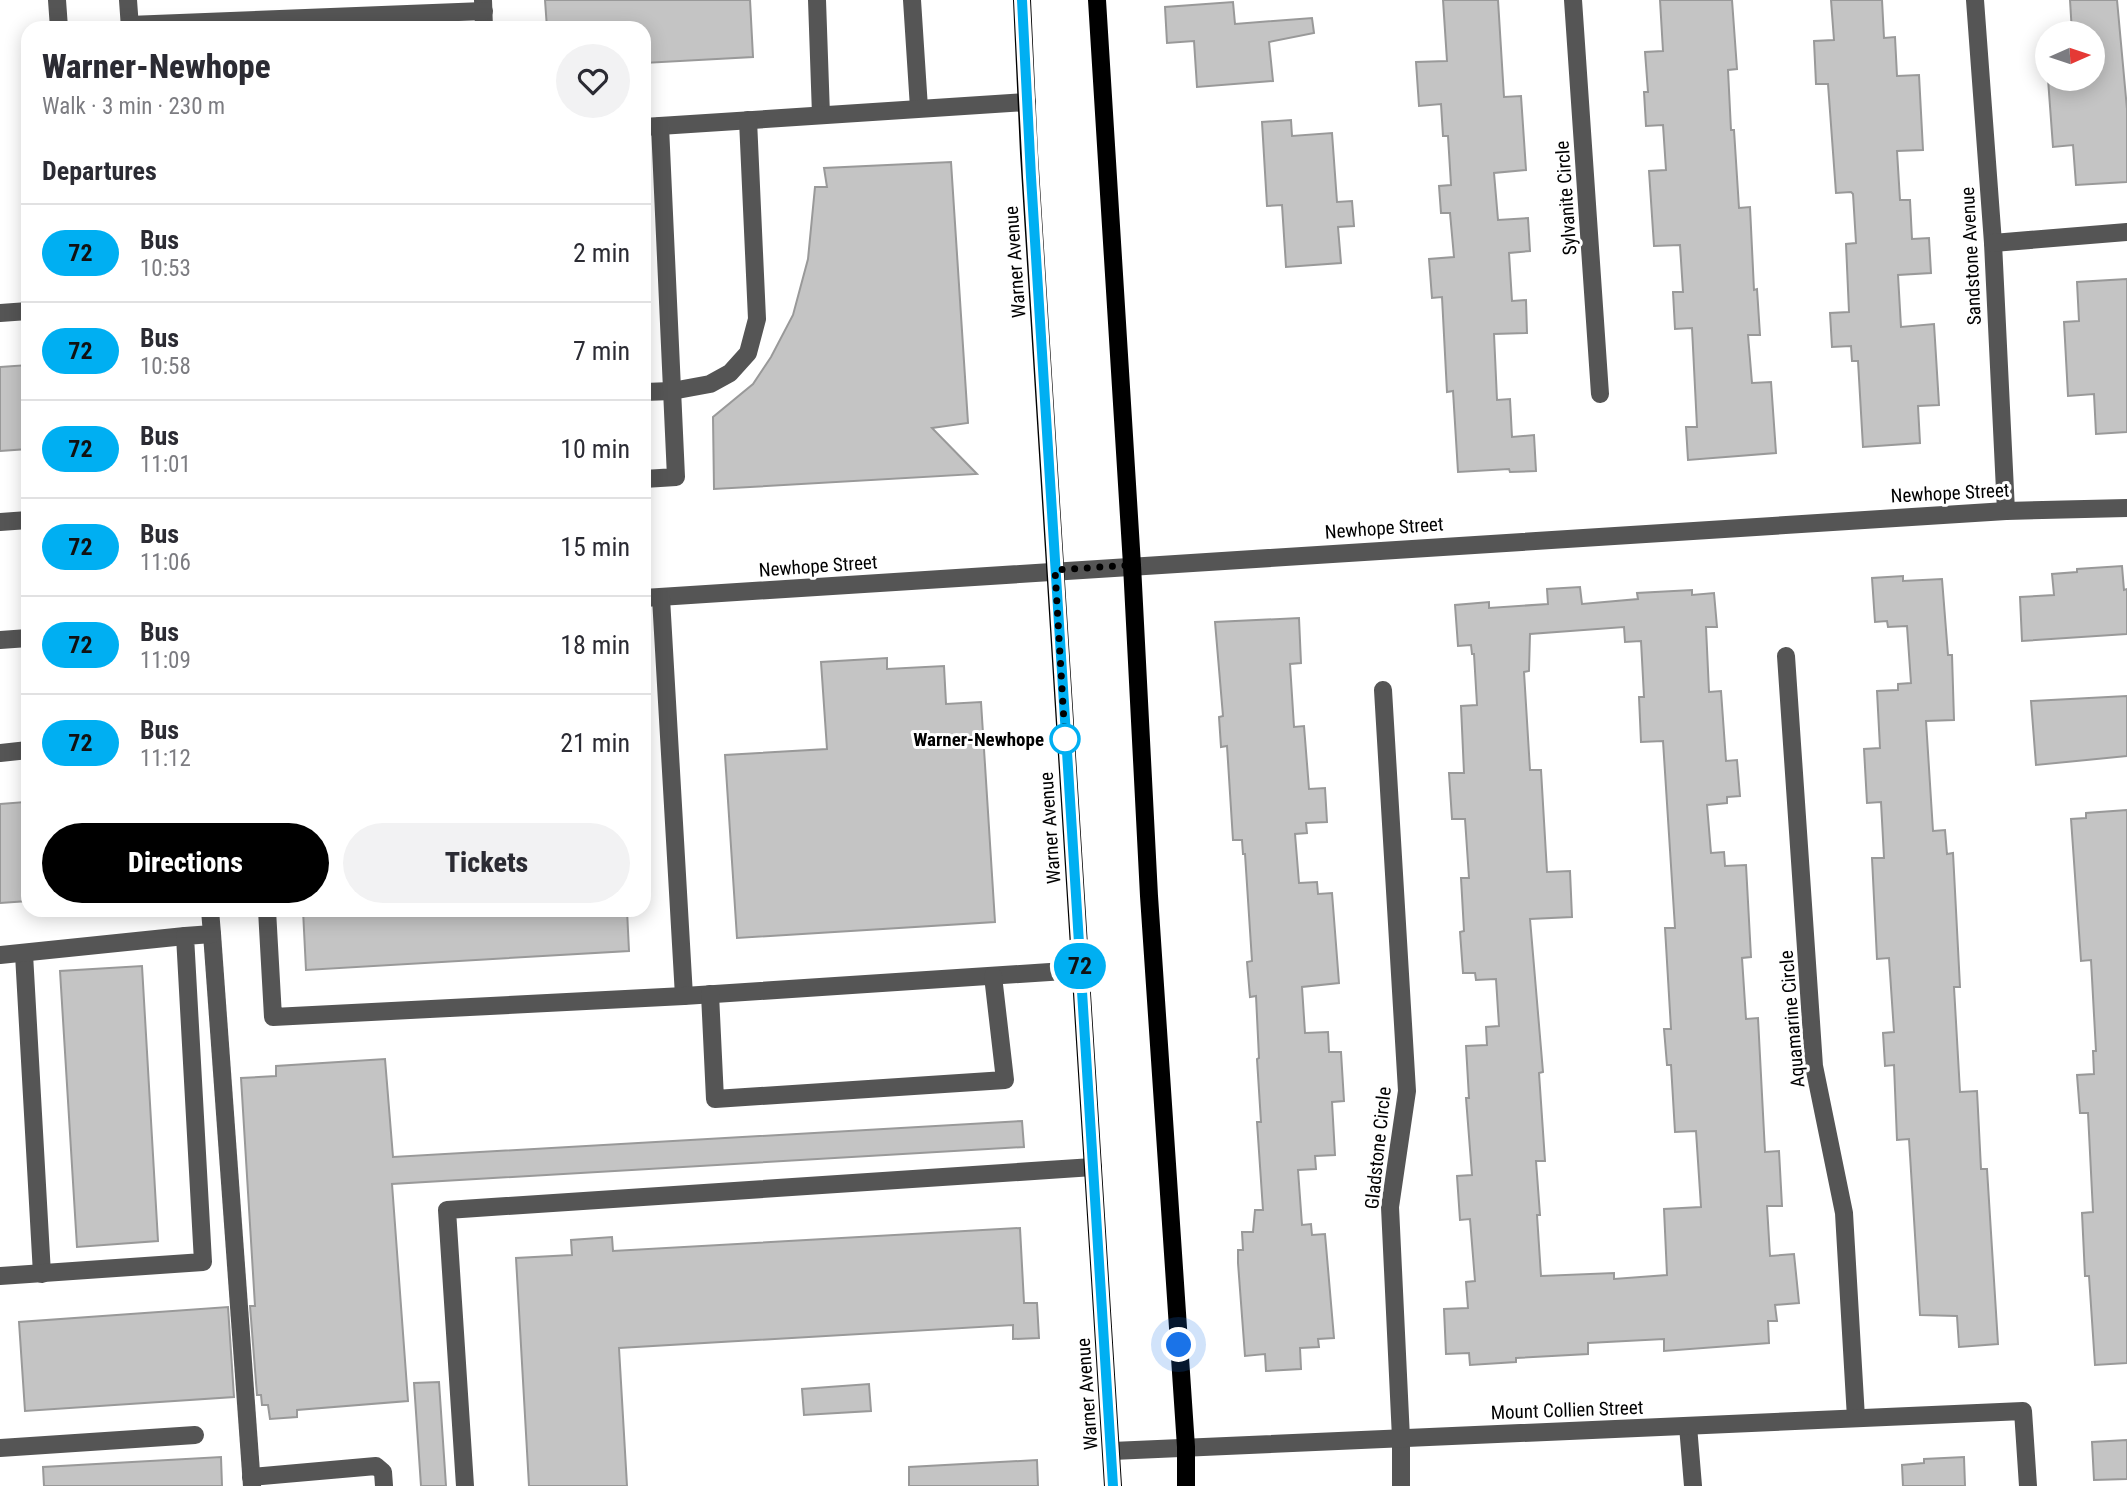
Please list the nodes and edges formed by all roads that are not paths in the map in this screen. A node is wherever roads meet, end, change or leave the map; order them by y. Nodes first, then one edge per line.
1 (57, 0) edge
2 (128, 0) edge
3 (817, 0) edge
4 (912, 0) edge
5 (1022, 0) edge
6 (1097, 0) edge
7 (1573, 0) edge
8 (1975, 0) edge
9 (484, 13) edge
10 (58, 21) edge
11 (130, 21) edge
12 (282, 21) edge
13 (1027, 102) junction
14 (919, 108) junction
15 (821, 115) junction
16 (748, 120) junction
17 (652, 126) edge
18 (2127, 232) edge
19 (1993, 243) junction
20 (21, 312) edge
21 (0, 313) edge
22 (672, 391) junction
23 (651, 392) edge
24 (1600, 394) dead end
25 (651, 479) edge
26 (2127, 508) edge
27 (2006, 511) junction
28 (21, 520) edge
29 (0, 522) edge
30 (1132, 565) junction
31 (1055, 570) junction
32 (652, 598) edge
33 (21, 638) edge
34 (0, 640) edge
35 (1786, 656) dead end
36 (1383, 690) dead end
37 (21, 751) edge
38 (0, 753) edge
39 (211, 917) edge
40 (267, 917) edge
41 (212, 934) junction
42 (185, 936) junction
43 (24, 954) junction
44 (0, 955) edge
45 (1080, 970) junction
46 (993, 976) junction
47 (710, 994) junction
48 (684, 996) junction
49 (1093, 1167) junction
50 (42, 1274) junction
51 (0, 1276) edge
52 (1856, 1418) junction
53 (1688, 1426) junction
54 (195, 1434) dead end
55 (1401, 1438) junction
56 (1186, 1447) junction
57 (0, 1448) edge
58 (1112, 1451) junction
59 (251, 1481) edge
60 (384, 1486) edge
61 (465, 1486) edge
62 (1112, 1486) edge
63 (1186, 1486) edge
64 (1401, 1486) edge
65 (1693, 1486) edge
66 (2028, 1486) edge

1 - 10 street
2 - 11 street
3 - 15 street
4 - 14 street
5 - 13 main road, Warner Avenue
6 - 30 main road
7 - 24 street, Sylvanite Circle
8 - 19 street, Sandstone Avenue
9 - 12 street
13 - 14 street
13 - 31 main road, Warner Avenue
14 - 15 street
15 - 16 street
16 - 17 street
16 - 22 street
17 - 22 street
18 - 19 street
19 - 27 street, Sandstone Avenue
20 - 21 street
22 - 23 street
22 - 25 street
26 - 27 street, Newhope Street
27 - 30 street, Newhope Street
28 - 29 street
30 - 31 street, Newhope Street
30 - 56 main road
31 - 32 street, Newhope Street
31 - 45 main road, Warner Avenue
32 - 48 street
33 - 34 street
35 - 52 street, Aquamarine Circle
36 - 55 street, Gladstone Circle
37 - 38 street
39 - 41 street
40 - 48 street
41 - 42 street
41 - 59 street
42 - 43 street
42 - 50 street
43 - 44 street
43 - 50 street
45 - 46 street
45 - 49 main road, Warner Avenue
46 - 47 street
46 - 47 street
47 - 48 street
49 - 58 main road, Warner Avenue
49 - 61 street
50 - 51 street
52 - 53 street, Mount Collien Street
52 - 66 street, Mount Collien Street
53 - 55 street, Mount Collien Street
53 - 65 street
54 - 57 street
55 - 56 street, Mount Collien Street
55 - 64 street, Gladstone Circle
56 - 58 street, Mount Collien Street
56 - 63 main road
58 - 62 main road, Warner Avenue
59 - 60 street

